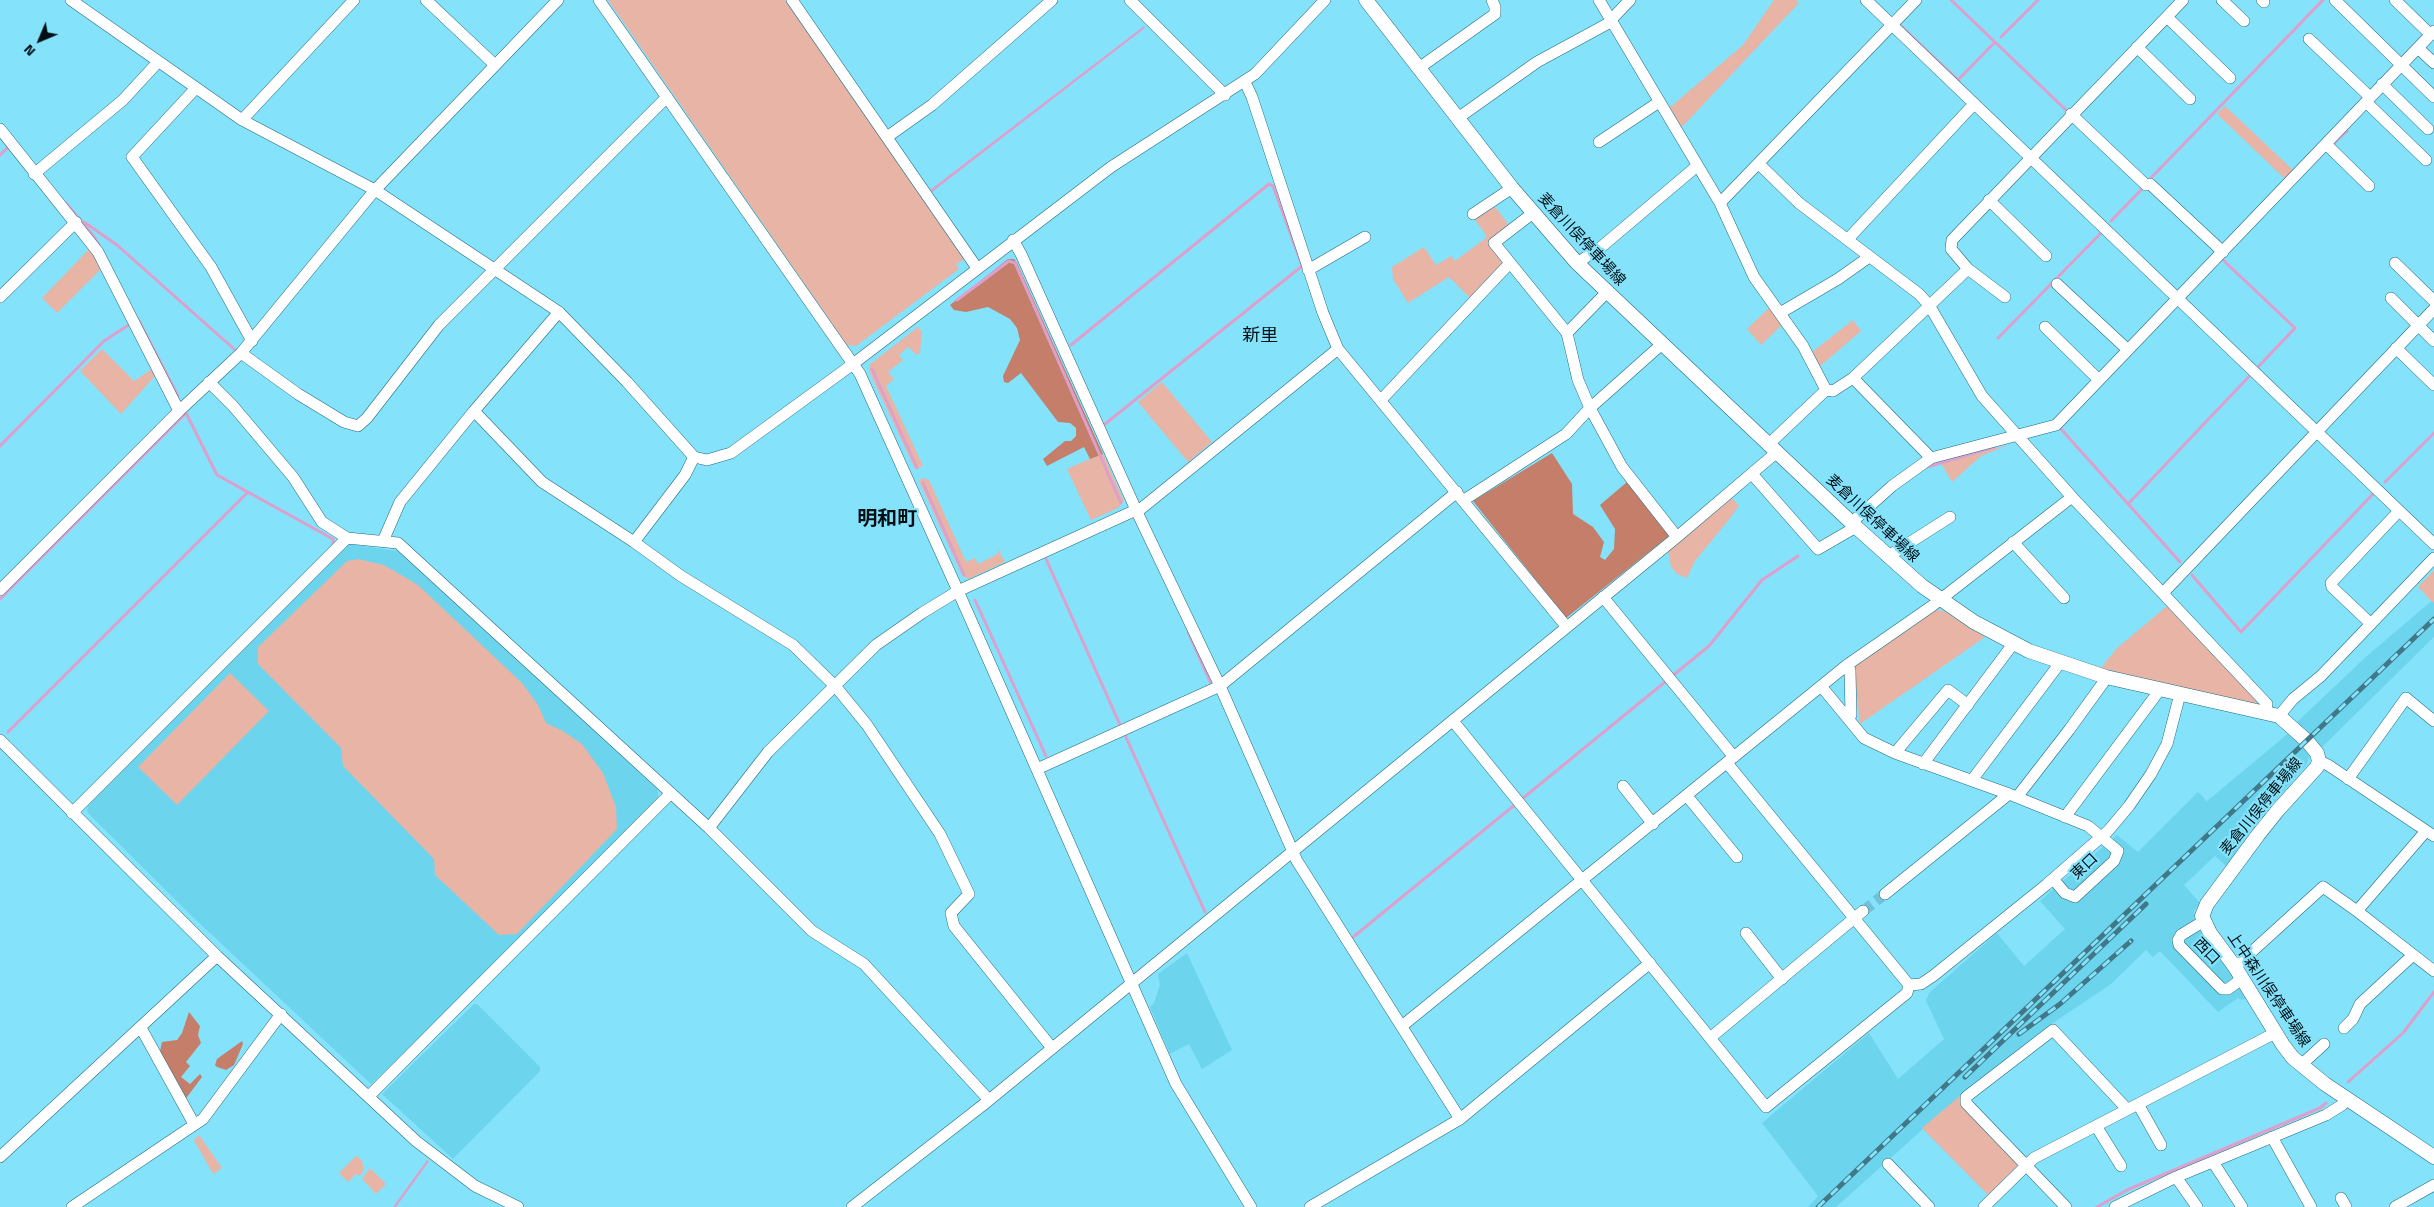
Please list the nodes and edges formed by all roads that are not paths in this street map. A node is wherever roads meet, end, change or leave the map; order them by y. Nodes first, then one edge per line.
1 (71, 0) edge
2 (354, 0) edge
3 (426, 0) edge
4 (558, 0) edge
5 (599, 0) edge
6 (792, 0) edge
7 (1052, 0) edge
8 (1130, 0) edge
9 (1325, 0) edge
10 (1366, 0) edge
11 (1492, 0) edge
12 (1599, 0) edge
13 (1630, 0) edge
14 (1866, 0) edge
15 (1916, 0) edge
16 (2183, 0) edge
17 (2222, 0) edge
18 (2335, 0) edge
19 (2395, 0) edge
20 (87, 4) edge
21 (2166, 17) junction
22 (1611, 20) junction
23 (2244, 21) dead end
24 (1892, 24) junction
25 (2432, 33) edge
26 (2309, 39) dead end
27 (2137, 47) junction
28 (2418, 48) junction
29 (158, 62) junction
30 (2434, 63) edge
31 (495, 65) junction
32 (2401, 65) junction
33 (1419, 68) junction
34 (2230, 78) dead end
35 (1245, 82) junction
36 (2382, 84) junction
37 (196, 88) junction
38 (1225, 95) junction
39 (667, 96) junction
40 (2434, 97) edge
41 (2190, 98) dead end
42 (2368, 99) junction
43 (1659, 102) junction
44 (1974, 104) junction
45 (2071, 114) junction
46 (1458, 118) junction
47 (242, 120) junction
48 (2428, 129) dead end
49 (0, 130) edge
50 (887, 137) junction
51 (1599, 142) dead end
52 (2326, 144) junction
53 (2030, 157) junction
54 (2426, 160) dead end
55 (1758, 164) junction
56 (1697, 166) junction
57 (34, 174) junction
58 (2369, 186) dead end
59 (1512, 188) junction
60 (375, 190) junction
61 (1989, 200) junction
62 (1720, 203) junction
63 (1533, 213) junction
64 (1473, 214) dead end
65 (76, 222) junction
66 (1365, 237) dead end
67 (1848, 239) junction
68 (1012, 240) junction
69 (2223, 252) junction
70 (2046, 256) dead end
71 (1869, 257) junction
72 (1577, 263) junction
73 (2396, 263) dead end
74 (1509, 264) junction
75 (977, 268) junction
76 (496, 269) junction
77 (1968, 269) junction
78 (1308, 270) junction
79 (2057, 284) dead end
80 (1607, 292) junction
81 (0, 297) edge
82 (2005, 297) dead end
83 (2391, 298) dead end
84 (2178, 299) junction
85 (2434, 301) edge
86 (1929, 305) junction
87 (2434, 309) edge
88 (559, 312) junction
89 (1780, 312) junction
90 (2418, 326) junction
91 (2045, 327) dead end
92 (1567, 332) junction
93 (252, 341) junction
94 (2434, 341) edge
95 (1662, 344) junction
96 (2396, 348) junction
97 (1338, 349) junction
98 (2128, 350) junction
99 (241, 353) junction
100 (853, 364) junction
101 (1853, 378) junction
102 (2099, 380) junction
103 (209, 382) junction
104 (2434, 385) edge
105 (1826, 390) junction
106 (1380, 400) junction
107 (1590, 408) junction
108 (179, 411) junction
109 (474, 411) junction
110 (2316, 430) junction
111 (2016, 435) junction
112 (1773, 448) junction
113 (694, 457) junction
114 (1932, 458) junction
115 (1752, 474) junction
116 (1460, 496) junction
117 (2072, 497) junction
118 (1137, 511) junction
119 (2399, 511) junction
120 (1950, 517) dead end
121 (1853, 525) junction
122 (1677, 537) junction
123 (347, 538) junction
124 (383, 541) junction
125 (634, 542) junction
126 (2013, 542) junction
127 (2434, 544) edge
128 (1887, 557) junction
129 (2434, 558) edge
130 (0, 590) edge
131 (958, 591) junction
132 (2163, 593) junction
133 (1603, 597) junction
134 (2064, 598) dead end
135 (1940, 600) junction
136 (2371, 624) junction
137 (1566, 626) junction
138 (2013, 644) junction
139 (2060, 663) junction
140 (1847, 664) junction
141 (2106, 676) junction
142 (1220, 686) junction
143 (1821, 686) junction
144 (836, 687) junction
145 (2157, 689) junction
146 (2180, 694) junction
147 (1968, 705) junction
148 (2266, 712) junction
149 (2279, 716) junction
150 (1848, 718) junction
151 (1452, 721) junction
152 (2434, 721) edge
153 (0, 740) edge
154 (1895, 753) junction
155 (1731, 760) junction
156 (2319, 761) junction
157 (1923, 764) junction
158 (1037, 770) junction
159 (2348, 779) junction
160 (1972, 780) junction
161 (1623, 786) dead end
162 (671, 793) junction
163 (1687, 796) junction
164 (2013, 796) junction
165 (72, 813) junction
166 (2065, 816) junction
167 (1653, 824) junction
168 (709, 828) junction
169 (2430, 834) edge
170 (2101, 837) junction
171 (1294, 851) junction
172 (1737, 857) dead end
173 (2053, 879) junction
174 (1582, 880) junction
175 (1884, 894) tunnel mouth
176 (2357, 911) junction
177 (1859, 915) junction
178 (2204, 921) junction
179 (1746, 933) dead end
180 (2413, 955) junction
181 (217, 956) junction
182 (1650, 963) junction
183 (2434, 971) edge
184 (2239, 973) junction
185 (1782, 979) junction
186 (1132, 983) junction
187 (1909, 985) junction
188 (281, 1014) junction
189 (1402, 1026) junction
190 (141, 1028) junction
191 (2344, 1028) dead end
192 (2275, 1033) junction
193 (1710, 1038) junction
194 (2324, 1044) dead end
195 (1052, 1048) junction
196 (2301, 1065) junction
197 (369, 1096) junction
198 (2346, 1098) junction
199 (989, 1100) junction
200 (2133, 1106) junction
201 (1460, 1119) junction
202 (194, 1124) junction
203 (2096, 1126) junction
204 (2272, 1137) junction
205 (2161, 1144) dead end
206 (2433, 1153) edge
207 (0, 1157) edge
208 (2212, 1162) junction
209 (1888, 1164) dead end
210 (2026, 1165) junction
211 (2121, 1166) dead end
212 (2176, 1177) junction
213 (2434, 1185) edge
214 (72, 1207) edge
215 (518, 1207) edge
216 (852, 1207) edge
217 (1250, 1207) edge
218 (1310, 1207) edge
219 (1929, 1207) edge
220 (1984, 1207) edge
221 (2066, 1207) edge
222 (2115, 1207) edge
223 (2197, 1207) edge
224 (2242, 1207) edge
225 (2311, 1207) edge
226 (2395, 1207) edge

1 - 20 street
2 - 47 street
3 - 31 street
4 - 31 street
5 - 39 street
6 - 50 street
7 - 50 street
8 - 38 street
9 - 35 street
10 - 33 main road, 麦倉川俣停車場線
11 - 33 street
12 - 22 street
13 - 22 street
14 - 24 street
15 - 24 street
16 - 21 street
17 - 23 street
18 - 32 street
19 - 25 street
20 - 29 street
21 - 27 street
21 - 34 street
22 - 43 street
22 - 46 street
24 - 44 street
24 - 55 street
25 - 28 street
26 - 42 street
27 - 41 street
27 - 45 street
28 - 30 street
28 - 32 street
29 - 37 street
29 - 57 street
31 - 60 street
32 - 36 street
32 - 40 street
33 - 46 main road, 麦倉川俣停車場線
35 - 38 street
35 - 78 street
36 - 42 street
36 - 48 street
37 - 47 street
37 - 93 street
38 - 68 street
39 - 76 street
39 - 100 street
42 - 52 street
42 - 54 street
43 - 51 street
43 - 56 street
44 - 53 street
44 - 67 street
45 - 53 street
45 - 69 street
46 - 59 main road, 麦倉川俣停車場線
47 - 60 street
49 - 57 street
50 - 75 street
52 - 58 street
52 - 69 street
53 - 61 street
53 - 84 street
55 - 62 street
55 - 67 street
56 - 62 street
56 - 72 street
57 - 65 street
59 - 63 main road, 麦倉川俣停車場線
59 - 64 street
60 - 76 street
60 - 93 street
61 - 70 street
61 - 77 street
62 - 89 street
63 - 72 main road, 麦倉川俣停車場線
63 - 74 street
65 - 81 street
65 - 108 street
66 - 78 street
67 - 71 street
68 - 75 street
68 - 118 street
69 - 84 street
71 - 86 street
71 - 89 street
72 - 80 main road, 麦倉川俣停車場線
73 - 85 street
74 - 92 street
74 - 106 street
75 - 100 street
76 - 88 street
76 - 99 street
77 - 82 street
77 - 86 street
78 - 97 street
79 - 98 street
80 - 92 street
80 - 95 main road, 麦倉川俣停車場線
83 - 90 street
84 - 98 street
84 - 110 street
86 - 101 street
86 - 111 street
87 - 90 street
88 - 109 street
88 - 113 street
89 - 105 street
90 - 94 street
90 - 96 street
91 - 102 street
92 - 107 street
93 - 99 street
95 - 107 street
95 - 112 main road, 麦倉川俣停車場線
96 - 104 street
96 - 110 street
97 - 106 street
97 - 118 street
98 - 102 street
99 - 103 street
100 - 113 street
100 - 131 street
101 - 105 street
101 - 114 street
102 - 111 street
103 - 108 street
103 - 123 street
105 - 112 street
106 - 116 street
107 - 116 street
107 - 122 street
108 - 130 street
109 - 124 street
109 - 125 street
110 - 119 street
110 - 132 street
111 - 114 street
111 - 117 street
112 - 115 street
112 - 121 main road, 麦倉川俣停車場線
113 - 125 street
114 - 121 street
115 - 121 street
115 - 122 street
116 - 137 street
116 - 142 street
117 - 126 street
117 - 132 street
118 - 131 street
118 - 142 street
119 - 127 street
119 - 136 street
120 - 128 street
121 - 128 main road, 麦倉川俣停車場線
122 - 133 street
123 - 124 street
123 - 165 street
124 - 162 street
125 - 144 street
126 - 134 street
126 - 135 street
128 - 135 main road, 麦倉川俣停車場線
129 - 136 street
131 - 144 street
131 - 158 street
132 - 148 street
133 - 137 street
133 - 155 street
135 - 138 main road, 麦倉川俣停車場線
135 - 140 street
136 - 149 street
137 - 151 street
138 - 139 main road, 麦倉川俣停車場線
138 - 147 street
139 - 141 main road, 麦倉川俣停車場線
139 - 160 street
140 - 143 street
140 - 150 street
141 - 145 main road, 麦倉川俣停車場線
141 - 164 street
142 - 158 street
142 - 171 street
143 - 150 street
143 - 155 street
144 - 168 street
144 - 195 street
145 - 146 main road, 麦倉川俣停車場線
145 - 166 street
146 - 148 main road, 麦倉川俣停車場線
146 - 170 street
147 - 154 street
147 - 157 street
148 - 149 main road, 麦倉川俣停車場線
149 - 156 main road, 麦倉川俣停車場線
150 - 154 street
151 - 171 street
151 - 174 street
152 - 159 street
153 - 165 street
154 - 157 street
155 - 163 street
155 - 177 street
156 - 159 street
156 - 178 main road, 麦倉川俣停車場線
157 - 160 street
158 - 186 street
159 - 169 street
160 - 164 street
161 - 167 street
162 - 168 street
162 - 197 street
163 - 167 street
163 - 172 street
164 - 166 street
164 - 175 street
165 - 181 street
166 - 170 street
167 - 174 street
168 - 199 street
169 - 176 street
170 - 173 street
170 - 173 street, 東口
171 - 186 street
171 - 189 street
173 - 187 street
174 - 182 street
174 - 189 street
176 - 180 street
176 - 184 street
177 - 185 street
177 - 187 street
178 - 184 main road, 上中森川俣停車場線
178 - 184 street, 西口
179 - 185 street
180 - 183 street
180 - 191 street
181 - 188 street
181 - 190 street
182 - 193 street
182 - 201 street
184 - 192 main road, 上中森川俣停車場線
185 - 193 street
186 - 195 street
186 - 217 street
187 - 193 street
188 - 197 street
188 - 202 street
189 - 201 street
190 - 202 street
190 - 207 street
192 - 196 main road, 上中森川俣停車場線
192 - 200 street
194 - 196 street
195 - 199 street
196 - 198 main road, 上中森川俣停車場線
197 - 215 street
198 - 204 street
198 - 206 main road, 上中森川俣停車場線
199 - 216 street
200 - 203 street
200 - 205 street
200 - 210 street
201 - 218 street
202 - 214 street
203 - 210 street
203 - 211 street
204 - 208 street
204 - 225 street
208 - 212 street
208 - 224 street
209 - 219 street
210 - 220 street
210 - 221 street
212 - 222 street
212 - 223 street
213 - 226 street

